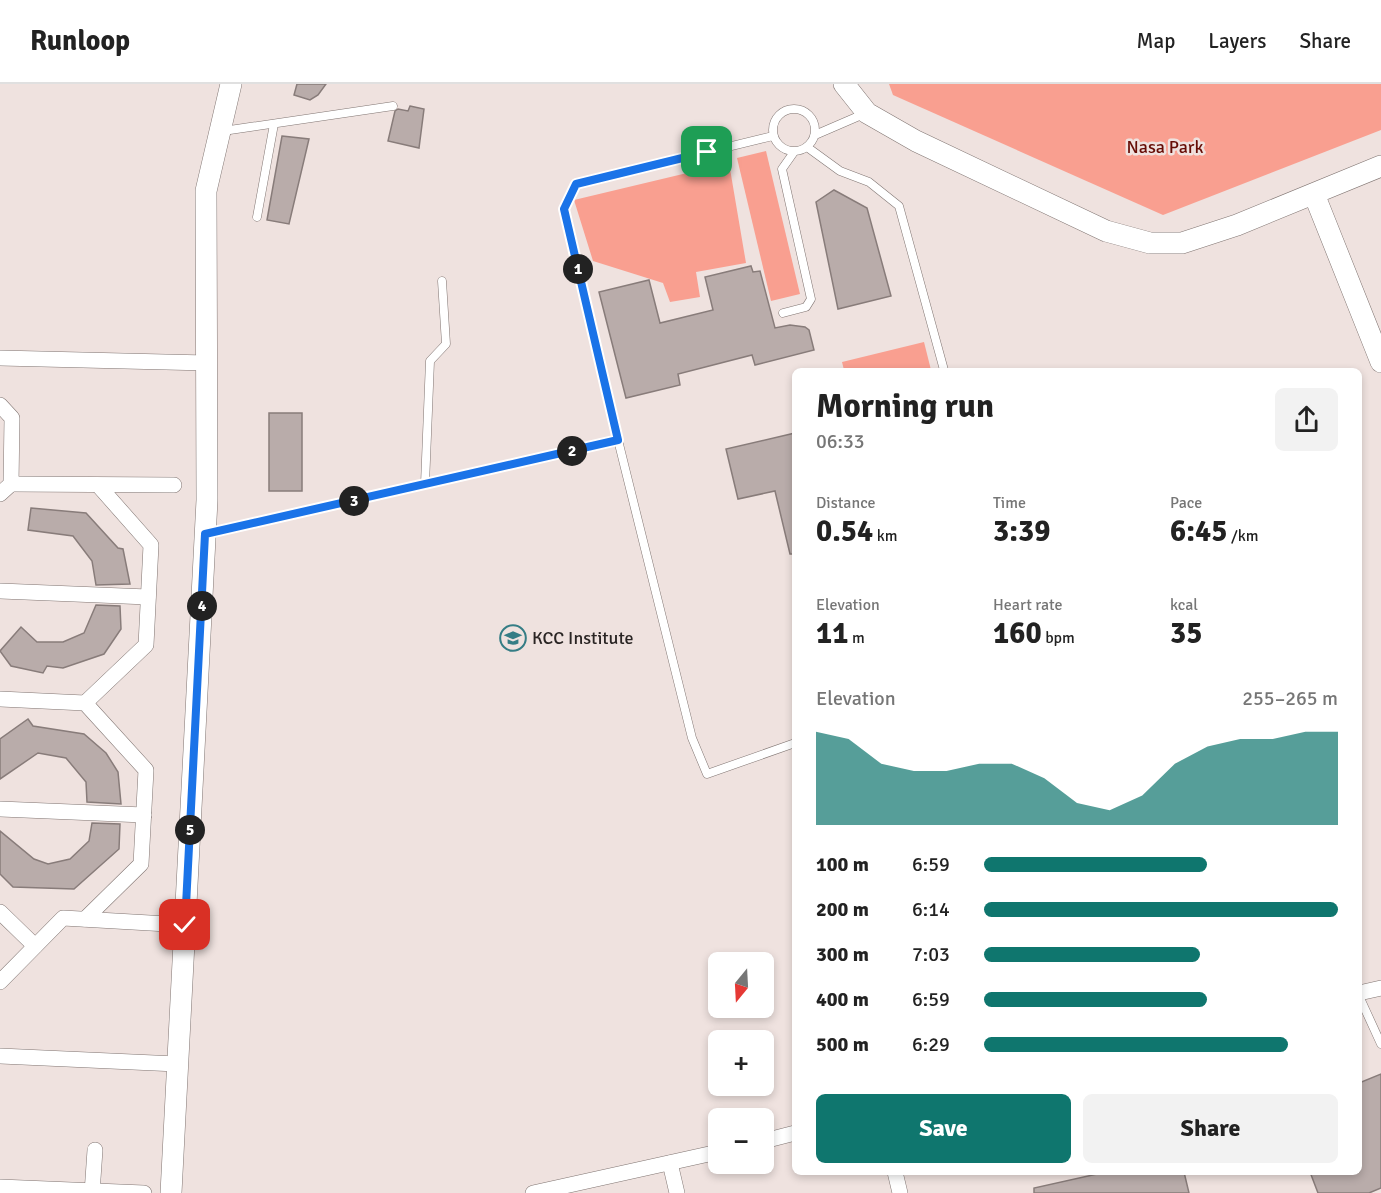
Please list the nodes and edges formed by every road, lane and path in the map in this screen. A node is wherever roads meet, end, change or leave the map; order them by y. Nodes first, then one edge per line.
1 (231, 84) edge
2 (844, 84) edge
3 (393, 106) dead end
4 (867, 112) junction
5 (274, 124) junction
6 (219, 132) junction
7 (815, 135) junction
8 (773, 136) junction
9 (807, 147) junction
10 (794, 152) junction
11 (1381, 166) edge
12 (1314, 194) junction
13 (257, 217) dead end
14 (442, 281) dead end
15 (783, 313) dead end
16 (0, 358) edge
17 (1381, 362) edge
18 (207, 363) junction
19 (943, 368) edge
20 (0, 405) edge
21 (618, 440) junction
22 (425, 484) junction
23 (98, 485) junction
24 (174, 485) dead end
25 (6, 489) edge
26 (205, 534) junction
27 (0, 591) edge
28 (148, 597) junction
29 (0, 699) edge
30 (86, 702) junction
31 (792, 744) edge
32 (0, 809) edge
33 (144, 815) junction
34 (0, 912) edge
35 (85, 919) junction
36 (185, 925) junction
37 (35, 946) junction
38 (0, 982) edge
39 (1381, 988) edge
40 (1362, 993) edge
41 (1362, 1001) edge
42 (1381, 1044) edge
43 (0, 1056) edge
44 (177, 1064) junction
45 (792, 1134) edge
46 (774, 1138) edge
47 (95, 1150) dead end
48 (708, 1154) edge
49 (670, 1163) junction
50 (896, 1175) edge
51 (0, 1187) edge
52 (92, 1192) edge
53 (144, 1193) edge
54 (171, 1193) edge
55 (534, 1193) edge
56 (677, 1193) edge
57 (900, 1193) edge

1 - 6 street
2 - 4 street
3 - 5 lane
4 - 7 lane
4 - 12 street
5 - 6 lane
5 - 13 lane
6 - 18 street
7 - 8 lane
7 - 9 lane
8 - 10 lane
8 - 21 lane
9 - 10 lane
9 - 19 lane
10 - 15 lane
11 - 12 street
12 - 17 street
14 - 22 lane
16 - 18 street
18 - 26 street
20 - 25 street
21 - 22 lane
21 - 31 lane
22 - 26 lane
23 - 24 street
23 - 25 street
23 - 28 street
26 - 36 street
27 - 28 street
28 - 30 street
29 - 30 street
30 - 33 street
32 - 33 street
33 - 35 street
34 - 37 street
35 - 36 street
35 - 37 street
36 - 44 street
37 - 38 street
39 - 40 street
41 - 42 lane
43 - 44 street
44 - 54 street
45 - 46 street
47 - 52 street
48 - 49 street
49 - 55 street
49 - 56 street
50 - 57 street
51 - 52 street
52 - 53 street

